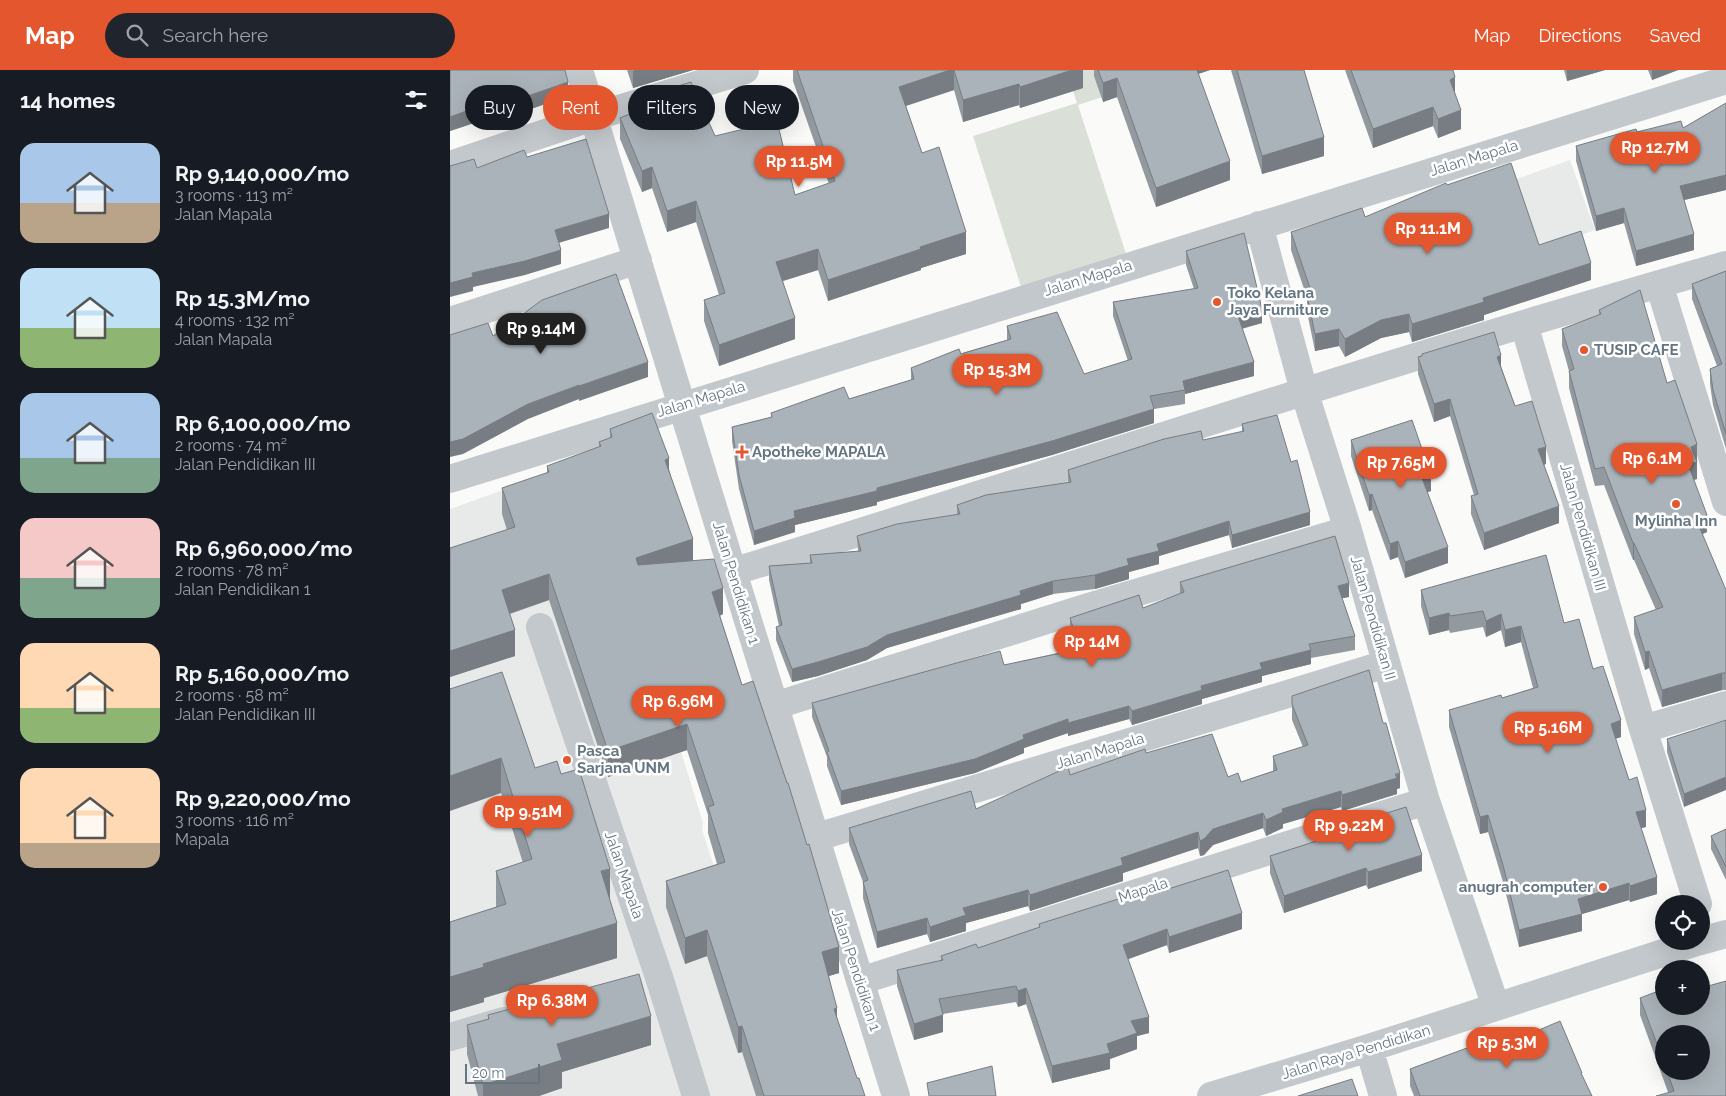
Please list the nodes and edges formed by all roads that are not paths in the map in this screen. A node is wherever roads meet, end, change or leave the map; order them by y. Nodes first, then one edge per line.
1 (579, 70) edge
2 (745, 70) edge
3 (1726, 80) edge
4 (583, 85) edge
5 (618, 109) edge
6 (554, 130) edge
7 (597, 130) edge
8 (450, 165) edge
9 (1259, 225) junction
10 (638, 260) junction
11 (1726, 265) edge
12 (1659, 284) junction
13 (450, 321) edge
14 (1524, 324) junction
15 (1304, 391) junction
16 (682, 406) junction
17 (450, 479) edge
18 (1726, 502) edge
19 (1348, 530) junction
20 (732, 572) junction
21 (540, 627) dead end
22 (1386, 664) junction
23 (774, 706) junction
24 (1726, 706) edge
25 (1643, 730) junction
26 (1426, 801) junction
27 (814, 838) junction
28 (1695, 895) edge
29 (1672, 950) edge
30 (860, 981) junction
31 (1496, 1008) junction
32 (526, 1015) edge
33 (450, 1036) edge
34 (1369, 1048) junction
35 (696, 1096) edge
36 (896, 1096) edge
37 (1211, 1096) edge
38 (1383, 1096) edge

1 - 4 street, Jalan Pendidikan 1
2 - 5 street
3 - 9 street, Jalan Mapala
6 - 8 street
7 - 10 street, Jalan Pendidikan 1
9 - 15 street, Jalan Pendidikan II
9 - 16 street, Jalan Mapala
10 - 13 street
10 - 16 street, Jalan Pendidikan 1
11 - 12 street
12 - 14 street
12 - 18 street
14 - 15 street
14 - 25 street, Jalan Pendidikan III
15 - 19 street, Jalan Pendidikan II
15 - 20 street
16 - 17 street, Jalan Mapala
16 - 20 street, Jalan Pendidikan 1
19 - 22 street, Jalan Pendidikan II
19 - 23 street
20 - 23 street, Jalan Pendidikan 1
21 - 35 street, Jalan Mapala
22 - 26 street, Jalan Pendidikan II
22 - 27 street, Jalan Mapala
23 - 27 street, Jalan Pendidikan 1
24 - 25 street
25 - 28 street, Jalan Pendidikan III
26 - 30 street, Mapala
26 - 31 street, Jalan Pendidikan II
27 - 30 street, Jalan Pendidikan 1
29 - 31 street, Jalan Raya Pendidikan
30 - 36 street, Jalan Pendidikan 1
31 - 34 street, Jalan Raya Pendidikan
32 - 33 street
34 - 37 street, Jalan Raya Pendidikan
34 - 38 street

